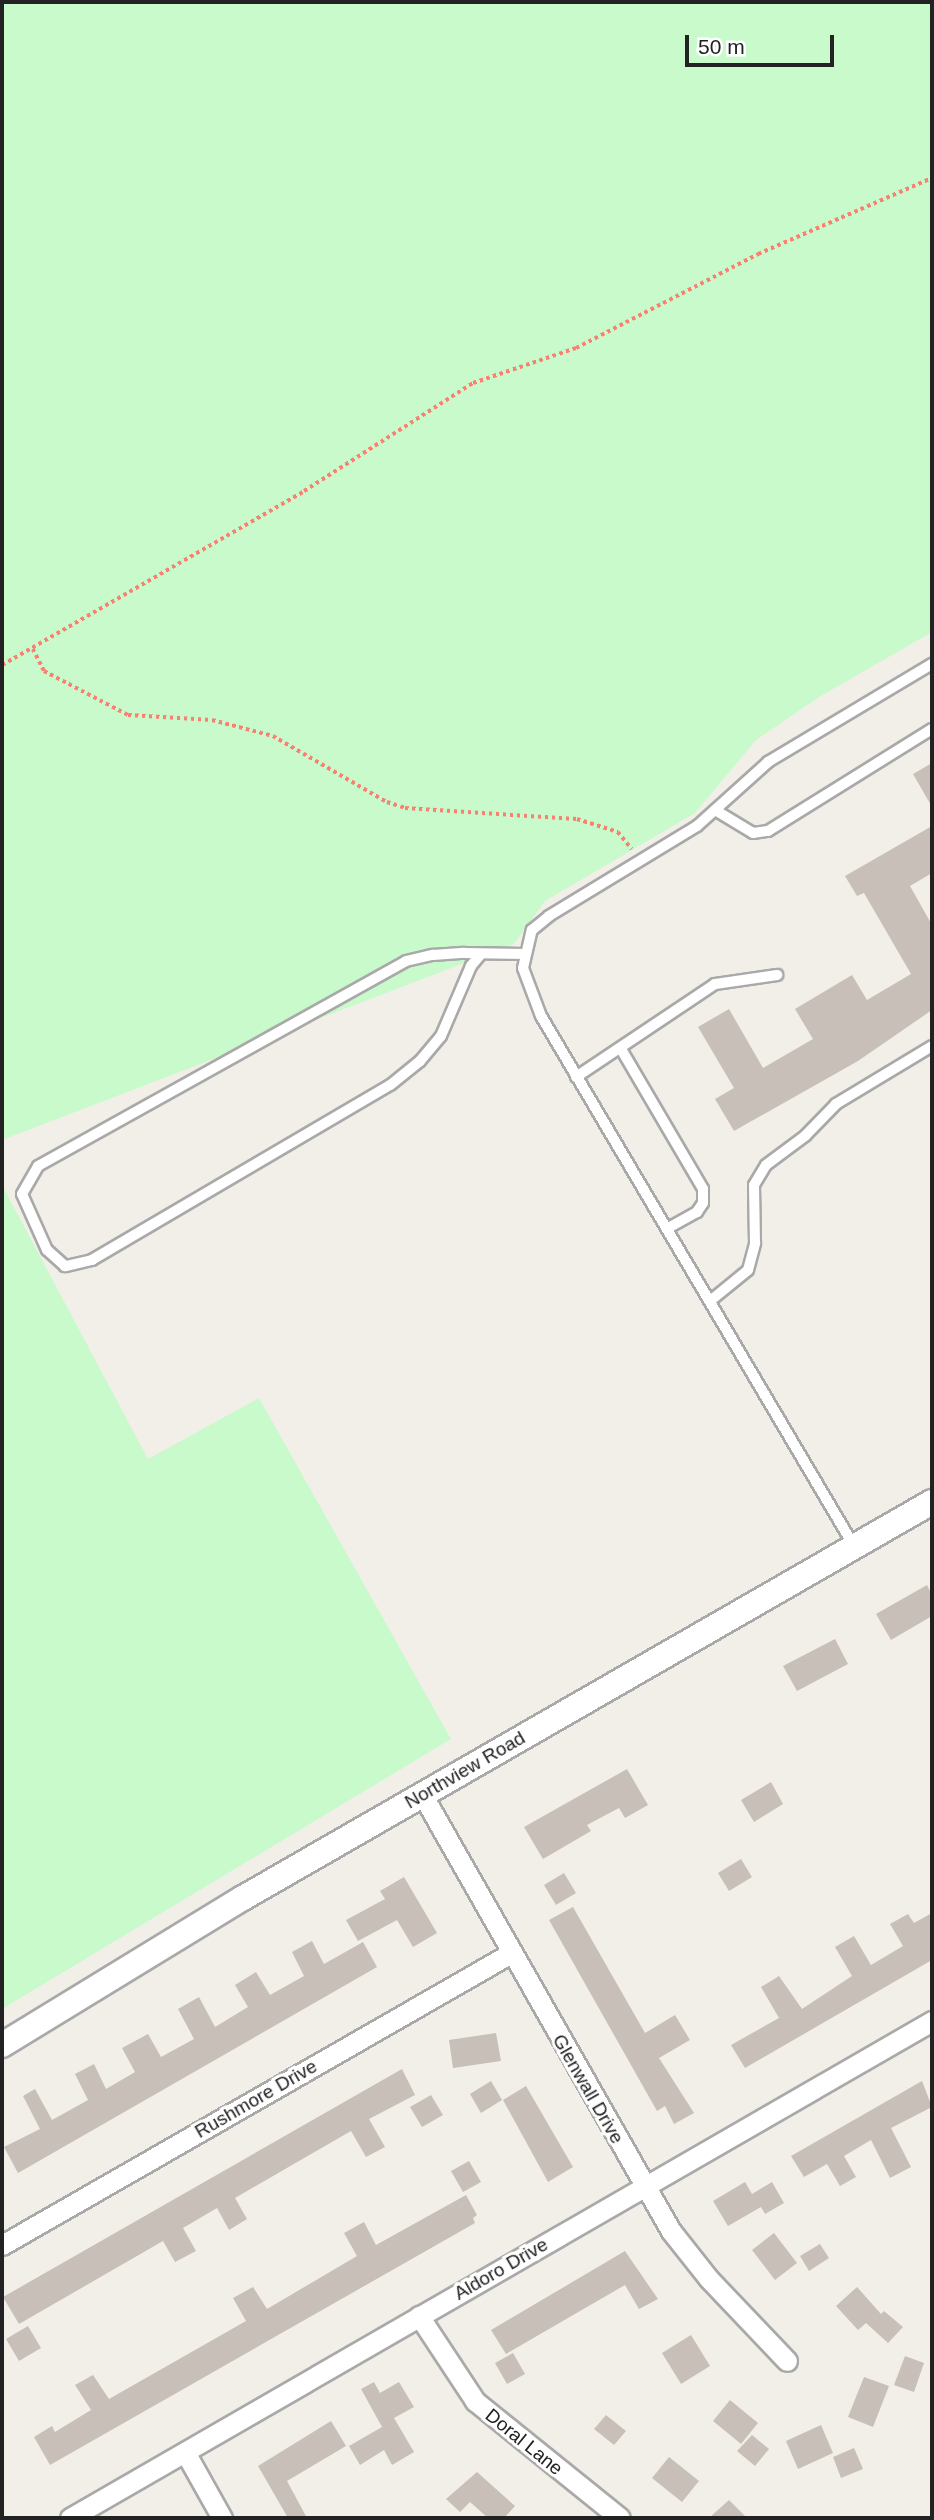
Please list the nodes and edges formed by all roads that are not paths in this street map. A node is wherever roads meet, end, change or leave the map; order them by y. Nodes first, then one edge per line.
1 (932, 664) edge
2 (932, 729) edge
3 (715, 810) junction
4 (481, 954) junction
5 (525, 954) junction
6 (777, 975) dead end
7 (932, 1046) edge
8 (621, 1049) junction
9 (576, 1077) junction
10 (668, 1228) junction
11 (710, 1301) junction
12 (932, 1502) edge
13 (854, 1547) junction
14 (422, 1794) junction
15 (511, 1953) junction
16 (932, 2021) edge
17 (2, 2045) edge
18 (644, 2187) junction
19 (2, 2245) edge
20 (419, 2316) junction
21 (787, 2361) dead end
22 (185, 2452) junction
23 (70, 2518) edge
24 (222, 2518) edge
25 (620, 2518) edge

1 - 3 lane
2 - 3 lane
3 - 5 lane
4 - 4 lane
4 - 5 lane
5 - 9 lane
6 - 8 lane
7 - 11 lane
8 - 9 lane
8 - 10 lane
9 - 10 lane
10 - 11 lane
11 - 13 lane
12 - 13 street, Northview Road
13 - 14 street, Northview Road
14 - 15 street, Glenwall Drive
14 - 17 street, Northview Road
15 - 18 street, Glenwall Drive
15 - 19 street, Rushmore Drive
16 - 18 street, Aldoro Drive
18 - 20 street, Aldoro Drive
18 - 21 street, Glenwall Drive
20 - 22 street, Aldoro Drive
20 - 25 street, Doral Lane
22 - 23 street, Aldoro Drive
22 - 24 street

